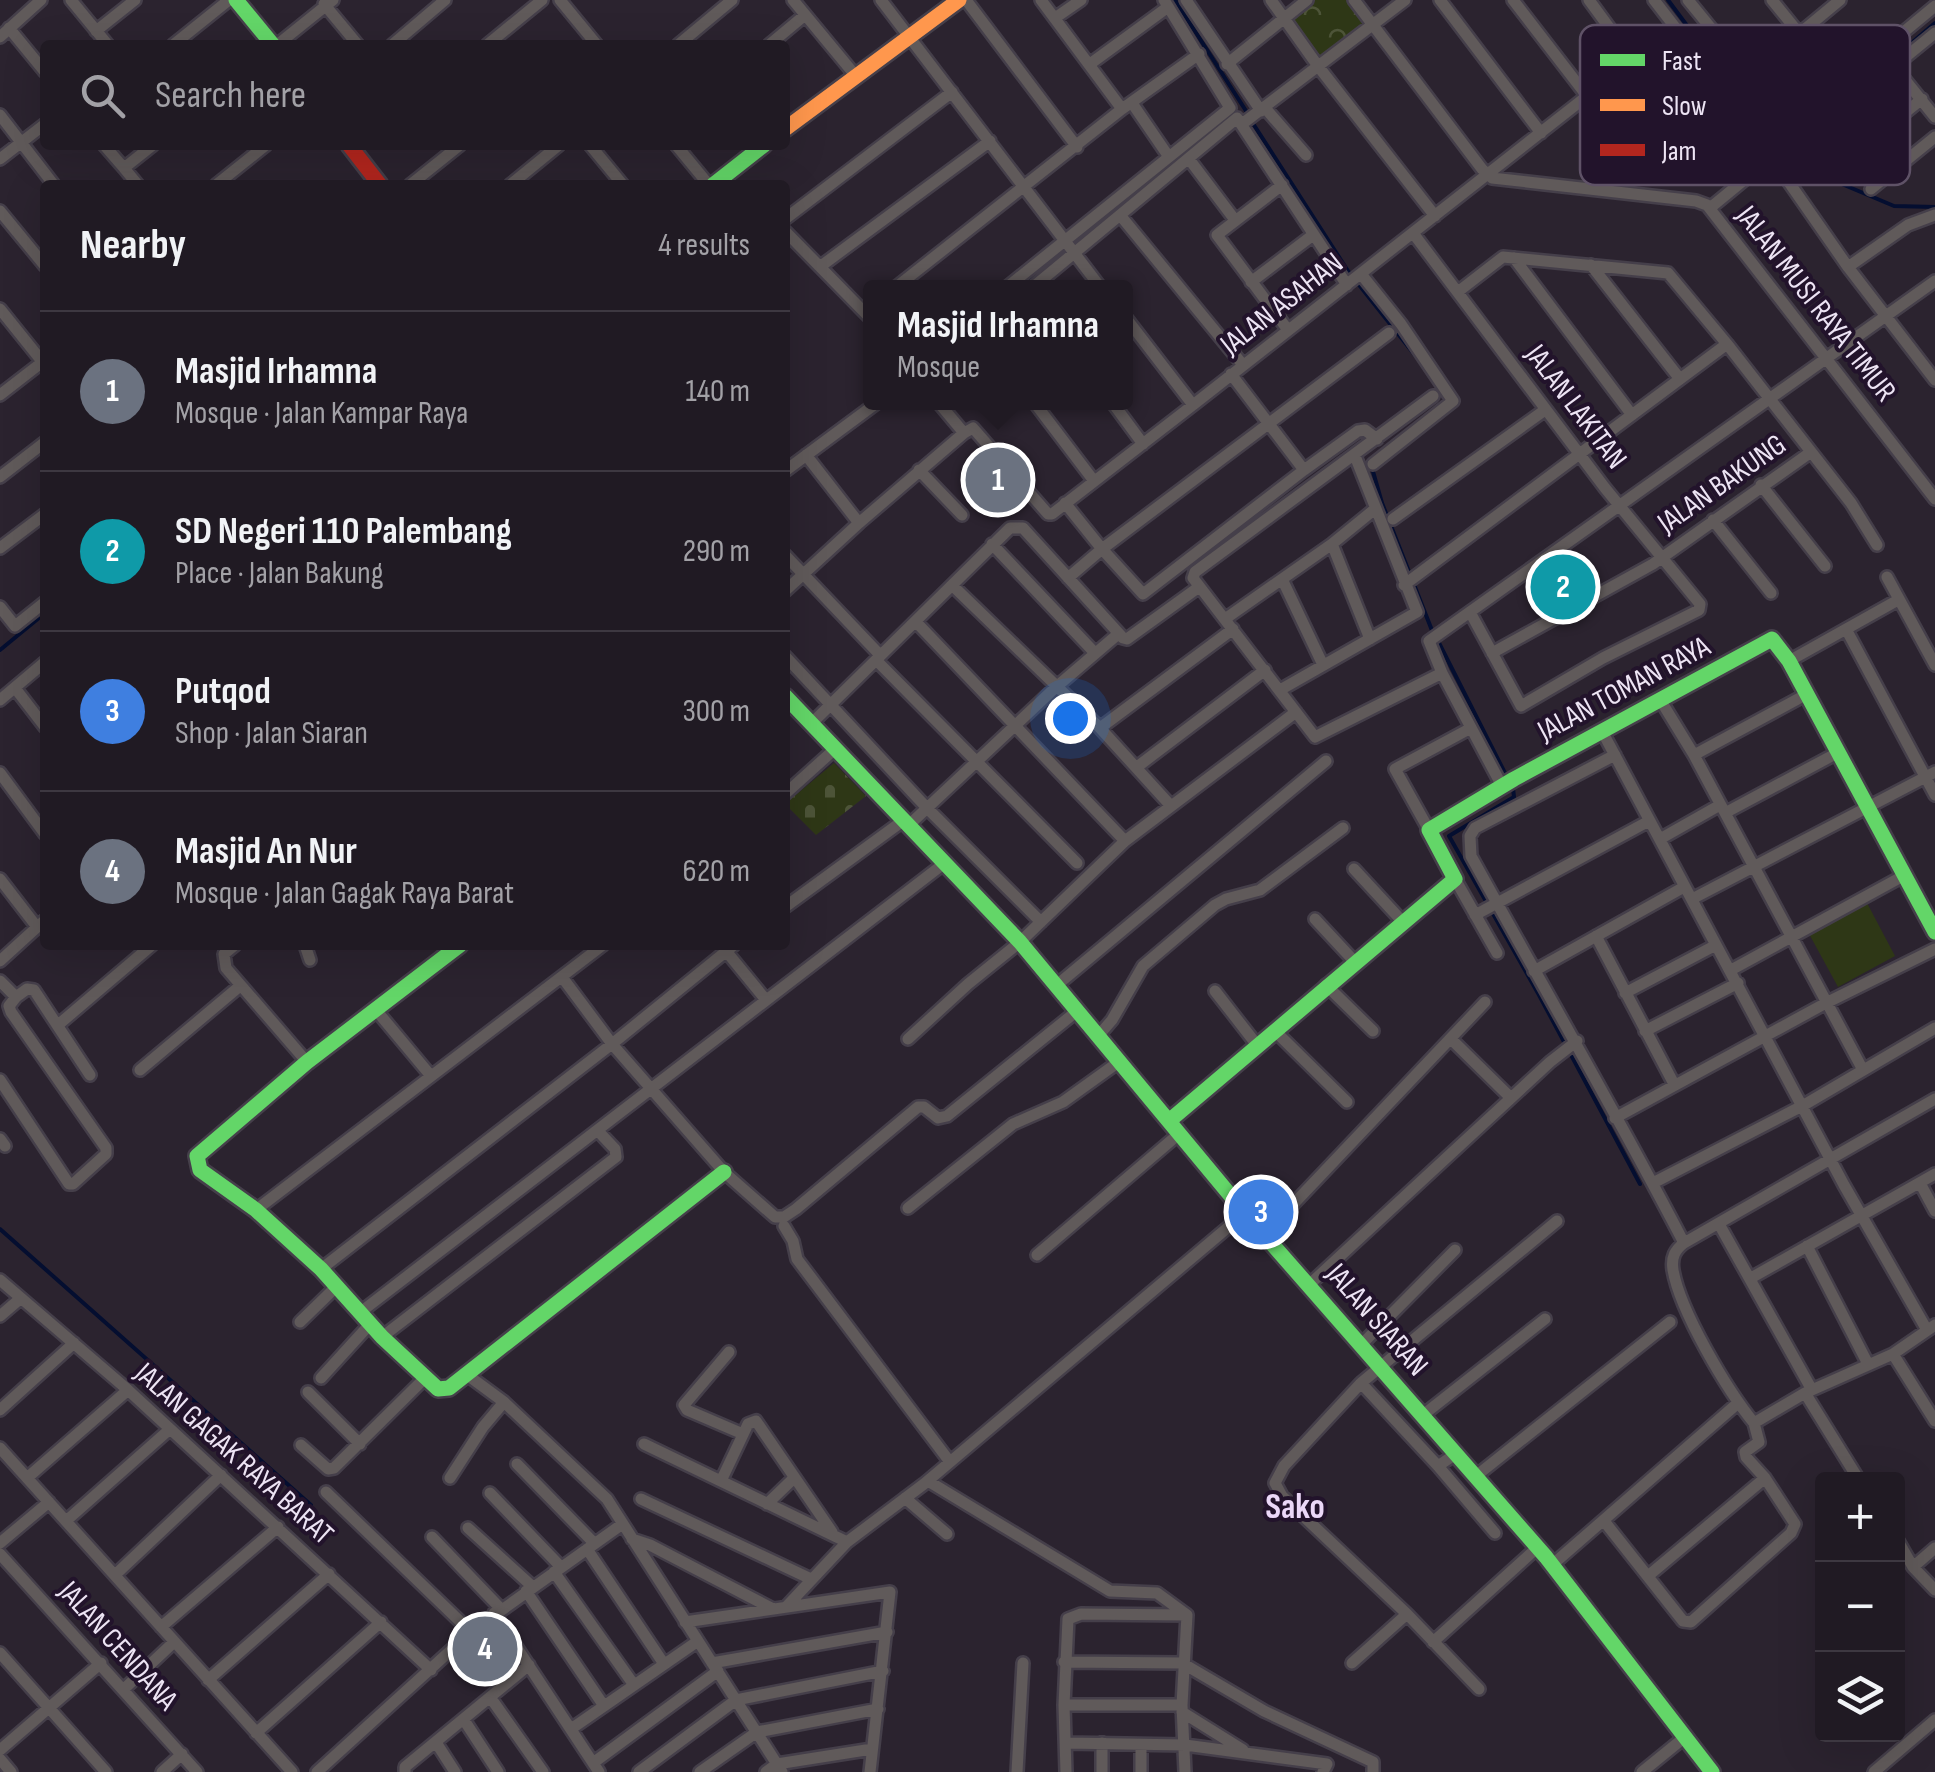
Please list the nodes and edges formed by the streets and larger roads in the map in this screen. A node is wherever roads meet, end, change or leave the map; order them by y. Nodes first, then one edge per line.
1 (41, 0) edge
2 (71, 0) edge
3 (135, 0) edge
4 (232, 0) edge
5 (445, 0) edge
6 (542, 0) edge
7 (560, 0) edge
8 (732, 0) edge
9 (793, 0) edge
10 (881, 0) edge
11 (962, 0) edge
12 (1041, 0) edge
13 (1081, 0) edge
14 (1186, 0) edge
15 (1271, 0) edge
16 (1306, 0) edge
17 (1354, 0) edge
18 (1405, 0) edge
19 (1440, 0) edge
20 (1512, 0) edge
21 (1589, 0) edge
22 (1654, 0) edge
23 (1688, 0) edge
24 (1772, 0) edge
25 (1840, 0) edge
26 (327, 2) edge
27 (1166, 3) edge
28 (1935, 6) edge
29 (805, 15) junction
30 (1285, 16) junction
31 (1056, 18) junction
32 (1605, 25) edge
33 (1672, 25) edge
34 (1708, 25) edge
35 (1792, 25) edge
36 (1810, 25) edge
37 (1372, 26) junction
38 (96, 31) junction
39 (1926, 31) edge
40 (5, 33) edge
41 (908, 34) junction
42 (104, 40) edge
43 (179, 40) edge
44 (270, 40) edge
45 (281, 40) edge
46 (354, 40) edge
47 (398, 40) edge
48 (492, 40) edge
49 (588, 40) edge
50 (684, 40) edge
51 (775, 40) edge
52 (1199, 54) junction
53 (1231, 60) junction
54 (1090, 64) junction
55 (1318, 66) junction
56 (40, 67) edge
57 (855, 75) junction
58 (1910, 85) edge
59 (1580, 87) edge
60 (952, 92) junction
61 (1922, 99) junction
62 (1580, 102) edge
63 (1127, 106) junction
64 (1910, 109) edge
65 (1934, 112) edge
66 (0, 115) edge
67 (1245, 115) junction
68 (790, 125) edge
69 (40, 128) edge
70 (1541, 133) junction
71 (1935, 137) edge
72 (990, 141) junction
73 (20, 143) junction
74 (1077, 148) junction
75 (108, 150) edge
76 (147, 150) edge
77 (260, 150) edge
78 (353, 150) edge
79 (442, 150) edge
80 (454, 150) edge
81 (552, 150) edge
82 (594, 150) edge
83 (680, 150) edge
84 (757, 150) edge
85 (1306, 155) dead end
86 (447, 156) junction
87 (1170, 157) junction
88 (1910, 157) edge
89 (0, 159) edge
90 (1189, 159) junction
91 (124, 168) junction
92 (728, 172) junction
93 (1488, 175) junction
94 (50, 180) edge
95 (134, 180) edge
96 (222, 180) edge
97 (376, 180) edge
98 (416, 180) edge
99 (516, 180) edge
100 (615, 180) edge
101 (707, 180) edge
102 (718, 180) edge
103 (736, 180) edge
104 (1282, 185) junction
105 (1733, 185) edge
106 (1796, 185) edge
107 (1875, 185) edge
108 (1025, 188) junction
109 (1871, 188) dead end
110 (1710, 208) junction
111 (0, 211) edge
112 (790, 215) edge
113 (1120, 215) junction
114 (1935, 215) edge
115 (1435, 216) junction
116 (1235, 220) junction
117 (1414, 233) junction
118 (1313, 235) junction
119 (790, 236) edge
120 (1070, 247) junction
121 (1514, 258) junction
122 (40, 260) edge
123 (1591, 265) junction
124 (821, 266) junction
125 (1848, 266) junction
126 (905, 280) edge
127 (1018, 280) edge
128 (1039, 280) edge
129 (1096, 280) edge
130 (1354, 280) junction
131 (1935, 281) edge
132 (1252, 282) junction
133 (1459, 291) junction
134 (863, 307) edge
135 (1, 312) edge
136 (1886, 317) junction
137 (1133, 327) edge
138 (1288, 330) junction
139 (1389, 333) dead end
140 (1727, 344) junction
141 (40, 357) edge
142 (1828, 360) junction
143 (1930, 364) edge
144 (40, 365) edge
145 (1243, 365) junction
146 (1231, 374) junction
147 (1680, 379) junction
148 (1935, 380) edge
149 (0, 395) edge
150 (1433, 396) dead end
151 (1771, 400) junction
152 (1193, 405) junction
153 (867, 410) edge
154 (945, 410) edge
155 (1040, 410) edge
156 (1118, 410) edge
157 (1545, 410) junction
158 (1632, 415) junction
159 (1270, 424) junction
160 (964, 433) junction
161 (1377, 439) junction
162 (1144, 444) junction
163 (40, 446) edge
164 (1810, 452) junction
165 (806, 454) junction
166 (1580, 455) junction
167 (1355, 456) junction
168 (1374, 464) dead end
169 (790, 467) edge
170 (919, 470) junction
171 (1304, 470) junction
172 (0, 477) edge
173 (1094, 481) junction
174 (1762, 485) junction
175 (1935, 499) edge
176 (1065, 503) junction
177 (1620, 504) junction
178 (1375, 509) junction
179 (962, 515) dead end
180 (40, 518) edge
181 (1393, 519) dead end
182 (1714, 520) junction
183 (859, 523) junction
184 (992, 544) junction
185 (1332, 544) junction
186 (1877, 545) dead end
187 (0, 548) edge
188 (1102, 549) junction
189 (1663, 557) junction
190 (790, 562) edge
191 (1825, 566) dead end
192 (802, 576) junction
193 (1887, 577) dead end
194 (1068, 578) junction
195 (1282, 579) junction
196 (1405, 584) junction
197 (953, 586) junction
198 (1200, 586) junction
199 (790, 587) edge
200 (1143, 594) junction
201 (1771, 594) dead end
202 (1898, 600) junction
203 (40, 606) edge
204 (0, 607) edge
205 (1162, 612) junction
206 (1470, 612) junction
207 (917, 623) junction
208 (1229, 624) junction
209 (1846, 629) junction
210 (1117, 635) junction
211 (1370, 639) junction
212 (1094, 652) junction
213 (1492, 652) junction
214 (878, 658) junction
215 (790, 661) edge
216 (1789, 661) junction
217 (1324, 665) junction
218 (40, 666) edge
219 (1935, 666) edge
220 (1265, 670) junction
221 (1442, 673) junction
222 (15, 688) junction
223 (1055, 688) junction
224 (1280, 690) junction
225 (1807, 694) junction
226 (0, 700) edge
227 (790, 701) edge
228 (1660, 701) junction
229 (831, 704) junction
230 (1296, 712) junction
231 (40, 721) edge
232 (811, 724) junction
233 (1015, 724) junction
234 (1100, 728) junction
235 (1471, 728) junction
236 (1602, 733) junction
237 (836, 748) junction
238 (1839, 752) junction
239 (1694, 755) junction
240 (1614, 756) junction
241 (1326, 761) dead end
242 (974, 762) junction
243 (1138, 768) junction
244 (0, 773) edge
245 (1930, 774) edge
246 (1508, 783) junction
247 (790, 789) edge
248 (1935, 795) edge
249 (1171, 806) junction
250 (927, 808) junction
251 (1869, 808) junction
252 (1722, 809) junction
253 (1649, 821) junction
254 (906, 822) junction
255 (40, 827) edge
256 (1343, 828) dead end
257 (1428, 830) junction
258 (1660, 838) junction
259 (1125, 841) junction
260 (946, 862) junction
261 (1077, 863) dead end
262 (1753, 867) junction
263 (1354, 869) dead end
264 (1905, 875) junction
265 (0, 879) edge
266 (1456, 879) junction
267 (1684, 886) junction
268 (1692, 899) junction
269 (790, 903) edge
270 (1486, 908) junction
271 (1315, 919) dead end
272 (1402, 921) junction
273 (40, 922) edge
274 (1041, 922) junction
275 (40, 924) edge
276 (1935, 932) edge
277 (1596, 936) junction
278 (1791, 936) junction
279 (1020, 942) junction
280 (1716, 945) junction
281 (1935, 949) edge
282 (146, 950) edge
283 (232, 950) edge
284 (307, 950) edge
285 (454, 950) edge
286 (596, 950) edge
287 (728, 950) edge
288 (731, 950) edge
289 (1496, 952) dead end
290 (310, 960) dead end
291 (1354, 960) junction
292 (0, 961) edge
293 (1731, 970) junction
294 (1534, 971) junction
295 (562, 977) junction
296 (0, 981) edge
297 (1738, 983) junction
298 (1326, 984) junction
299 (1057, 985) junction
300 (240, 986) junction
301 (1214, 990) dead end
302 (1625, 994) junction
303 (766, 1000) junction
304 (1485, 1002) dead end
305 (1826, 1003) junction
306 (9, 1007) edge
307 (376, 1010) junction
308 (1078, 1012) junction
309 (0, 1022) edge
310 (58, 1025) junction
311 (1935, 1028) edge
312 (1275, 1031) junction
313 (1645, 1031) junction
314 (1372, 1032) dead end
315 (1099, 1035) junction
316 (908, 1038) dead end
317 (1767, 1038) junction
318 (1451, 1039) junction
319 (612, 1044) junction
320 (1257, 1045) junction
321 (1569, 1047) junction
322 (1120, 1061) junction
323 (308, 1062) junction
324 (140, 1070) dead end
325 (1863, 1070) junction
326 (90, 1074) dead end
327 (431, 1076) junction
328 (0, 1080) edge
329 (1674, 1084) junction
330 (653, 1089) junction
331 (1511, 1098) junction
332 (1935, 1099) edge
333 (1346, 1102) dead end
334 (1804, 1106) junction
335 (1614, 1118) junction
336 (1175, 1127) junction
337 (598, 1130) junction
338 (1830, 1159) junction
339 (724, 1172) junction
340 (1935, 1174) edge
341 (1652, 1182) junction
342 (1920, 1183) junction
343 (908, 1208) dead end
344 (256, 1210) junction
345 (1935, 1212) edge
346 (1245, 1213) junction
347 (1862, 1214) junction
348 (1557, 1220) dead end
349 (1719, 1224) junction
350 (784, 1226) dead end
351 (1266, 1233) junction
352 (1684, 1242) junction
353 (1807, 1246) junction
354 (1455, 1250) dead end
355 (1037, 1255) dead end
356 (321, 1269) junction
357 (1752, 1278) junction
358 (0, 1280) edge
359 (1310, 1284) junction
360 (337, 1286) junction
361 (20, 1298) junction
362 (0, 1316) edge
363 (1545, 1319) dead end
364 (300, 1322) dead end
365 (1670, 1322) dead end
366 (372, 1324) junction
367 (1931, 1328) edge
368 (74, 1343) junction
369 (1362, 1344) junction
370 (729, 1352) dead end
371 (1893, 1354) junction
372 (1868, 1364) junction
373 (1381, 1367) junction
374 (466, 1374) junction
375 (426, 1376) junction
376 (322, 1378) dead end
377 (1361, 1383) junction
378 (128, 1390) junction
379 (308, 1392) dead end
380 (1808, 1392) junction
381 (504, 1402) junction
382 (1738, 1403) junction
383 (0, 1410) edge
384 (1423, 1415) junction
385 (1935, 1421) edge
386 (1754, 1423) junction
387 (170, 1429) junction
388 (743, 1434) junction
389 (360, 1444) junction
390 (644, 1444) dead end
391 (301, 1446) dead end
392 (0, 1448) edge
393 (1457, 1453) junction
394 (950, 1462) junction
395 (516, 1464) dead end
396 (1438, 1466) junction
397 (1854, 1472) edge
398 (222, 1475) junction
399 (1476, 1476) junction
400 (27, 1478) junction
401 (450, 1478) dead end
402 (794, 1478) junction
403 (1765, 1478) junction
404 (721, 1481) junction
405 (928, 1481) junction
406 (326, 1492) dead end
407 (490, 1493) dead end
408 (906, 1498) junction
409 (641, 1499) dead end
410 (49, 1502) junction
411 (767, 1504) junction
412 (1501, 1504) junction
413 (1483, 1520) junction
414 (66, 1521) junction
415 (1604, 1521) junction
416 (621, 1525) junction
417 (278, 1527) junction
418 (468, 1528) dead end
419 (832, 1532) junction
420 (1495, 1533) dead end
421 (946, 1534) dead end
422 (432, 1537) dead end
423 (632, 1540) junction
424 (846, 1542) junction
425 (0, 1543) edge
426 (591, 1546) junction
427 (1538, 1547) junction
428 (1935, 1548) edge
429 (1905, 1552) edge
430 (0, 1554) edge
431 (1552, 1564) junction
432 (1914, 1567) junction
433 (558, 1569) junction
434 (114, 1574) junction
435 (330, 1574) junction
436 (1648, 1576) junction
437 (810, 1579) junction
438 (530, 1589) junction
439 (1935, 1590) edge
440 (787, 1606) junction
441 (774, 1609) junction
442 (498, 1611) junction
443 (1406, 1614) junction
444 (1187, 1616) junction
445 (381, 1622) junction
446 (685, 1622) junction
447 (161, 1627) junction
448 (471, 1632) junction
449 (886, 1632) junction
450 (698, 1641) junction
451 (174, 1642) junction
452 (1434, 1642) junction
453 (0, 1653) edge
454 (1064, 1662) junction
455 (101, 1663) junction
456 (1023, 1663) dead end
457 (1182, 1663) junction
458 (1352, 1663) dead end
459 (664, 1664) junction
460 (529, 1665) junction
461 (715, 1667) junction
462 (431, 1670) junction
463 (883, 1670) junction
464 (208, 1680) junction
465 (634, 1685) junction
466 (124, 1689) junction
467 (1479, 1689) dead end
468 (490, 1697) junction
469 (736, 1700) junction
470 (1064, 1705) junction
471 (604, 1706) junction
472 (49, 1707) junction
473 (878, 1709) junction
474 (1182, 1709) junction
475 (464, 1720) junction
476 (1935, 1720) edge
477 (571, 1729) junction
478 (757, 1732) junction
479 (1929, 1732) edge
480 (256, 1733) junction
481 (1685, 1737) junction
482 (437, 1744) junction
483 (1067, 1744) junction
484 (1102, 1744) junction
485 (1140, 1744) junction
486 (1338, 1744) junction
487 (1185, 1745) junction
488 (872, 1749) junction
489 (0, 1750) edge
490 (1247, 1752) junction
491 (182, 1754) junction
492 (0, 1759) edge
493 (596, 1767) edge
494 (1325, 1768) edge
495 (324, 1769) edge
496 (775, 1769) edge
497 (11, 1772) edge
498 (106, 1772) edge
499 (162, 1772) edge
500 (197, 1772) edge
501 (292, 1772) edge
502 (404, 1772) edge
503 (455, 1772) edge
504 (498, 1772) edge
505 (542, 1772) edge
506 (639, 1772) edge
507 (700, 1772) edge
508 (870, 1772) edge
509 (1016, 1772) edge
510 (1066, 1772) edge
511 (1102, 1772) edge
512 (1140, 1772) edge
513 (1184, 1772) edge
514 (1373, 1772) edge
515 (1642, 1772) edge
516 (1712, 1772) edge
517 (1874, 1772) edge

1 - 40 street
2 - 38 street
3 - 38 street
4 - 43 street
4 - 44 street
5 - 47 street
6 - 48 street
7 - 49 street
8 - 50 street
9 - 29 street
10 - 41 street
11 - 41 street
11 - 74 street
12 - 31 street
13 - 31 street
14 - 53 street
15 - 30 street
16 - 30 street
17 - 37 street
18 - 37 street
19 - 70 street
20 - 59 street
21 - 32 street
22 - 33 street
23 - 34 street
24 - 35 street
25 - 36 street
26 - 45 street
26 - 46 street
27 - 52 street
27 - 54 street
28 - 39 street
29 - 51 street
29 - 57 street
30 - 53 street
30 - 55 street
31 - 54 street
37 - 55 street
37 - 93 street
38 - 42 street
40 - 56 street
41 - 57 street
41 - 60 street
52 - 63 street
52 - 67 street
53 - 67 street
54 - 63 street
55 - 67 street
55 - 115 street
57 - 68 street
58 - 61 street
60 - 72 street
60 - 112 street
61 - 64 street
61 - 65 street
62 - 70 street, JALAN ASAHAN
63 - 74 street
63 - 87 street
66 - 73 street
67 - 85 street
67 - 87 street
67 - 90 street
67 - 104 street
69 - 73 street
70 - 93 street, JALAN ASAHAN
71 - 88 street
72 - 108 street
72 - 124 street
73 - 89 street
73 - 94 street
74 - 108 street
75 - 91 street
76 - 91 street
77 - 96 street
78 - 97 street
79 - 86 street
80 - 86 street
81 - 99 street
82 - 100 street
83 - 101 street
84 - 92 street
86 - 98 street
87 - 120 street
90 - 113 street
90 - 116 street
91 - 95 street
92 - 102 street
92 - 103 street
93 - 110 street, JALAN MUSI RAYA TIMUR
93 - 115 street, JALAN ASAHAN
104 - 116 street
104 - 118 street
105 - 110 street
106 - 125 street
107 - 109 street
108 - 120 street
108 - 126 street
110 - 142 street, JALAN MUSI RAYA TIMUR
111 - 122 street
113 - 120 street
113 - 145 street
114 - 125 street
115 - 117 street, JALAN ASAHAN
116 - 132 street
117 - 130 street, JALAN ASAHAN
117 - 133 street, JALAN LAKITAN
118 - 130 street
118 - 132 street
119 - 124 street
120 - 127 street
120 - 128 street
120 - 129 street
121 - 123 street
121 - 133 street
121 - 158 street
123 - 140 street
123 - 147 street
124 - 134 street
125 - 136 street
130 - 138 street, JALAN ASAHAN
130 - 168 street
131 - 136 street, JALAN LAKITAN
132 - 138 street
133 - 157 street, JALAN LAKITAN
135 - 141 street
136 - 142 street, JALAN LAKITAN
136 - 143 street
137 - 152 street
138 - 145 street, JALAN ASAHAN
139 - 159 street
140 - 147 street
140 - 151 street
142 - 151 street, JALAN LAKITAN
142 - 175 street, JALAN MUSI RAYA TIMUR
143 - 148 street
144 - 149 street
145 - 146 street, JALAN ASAHAN
146 - 152 street, JALAN ASAHAN
146 - 159 street
147 - 158 street
150 - 161 street
151 - 164 street
151 - 177 street, JALAN LAKITAN
152 - 162 street, JALAN ASAHAN
153 - 165 street
154 - 160 street
155 - 173 street
156 - 162 street
157 - 166 street, JALAN LAKITAN
157 - 181 street
158 - 166 street
159 - 171 street
159 - 188 street
160 - 170 street
160 - 176 street
161 - 167 street
161 - 171 street
162 - 173 street, JALAN ASAHAN
163 - 172 street
164 - 174 street, JALAN BAKUNG
164 - 186 street
165 - 169 street
165 - 183 street
166 - 177 street, JALAN LAKITAN
166 - 196 street
167 - 178 street
167 - 198 street
170 - 179 street
170 - 183 street
171 - 200 street
173 - 176 street, JALAN ASAHAN
174 - 182 street, JALAN BAKUNG
174 - 191 street
176 - 188 street
177 - 189 street
177 - 206 street
178 - 185 street
178 - 196 street
180 - 187 street
182 - 189 street, JALAN BAKUNG
182 - 201 street
183 - 192 street
184 - 194 street
184 - 197 street
184 - 212 street
185 - 195 street
185 - 211 street
188 - 194 street
188 - 200 street
189 - 213 street, JALAN BAKUNG
189 - 213 street, JALAN BAKUNG
190 - 192 street
192 - 199 street
192 - 214 street
193 - 202 street
194 - 210 street
195 - 208 street
195 - 217 street
196 - 211 street
197 - 207 street
197 - 223 street
198 - 205 street
198 - 208 street
200 - 205 street
202 - 209 street
202 - 219 street
203 - 204 street
205 - 210 street
206 - 213 street
206 - 221 street
207 - 214 street
207 - 233 street
208 - 220 street
208 - 234 street
209 - 216 street
209 - 245 street
210 - 212 street
211 - 217 street
212 - 223 street
214 - 229 street
214 - 242 street
215 - 229 street
216 - 225 street
216 - 228 street, JALAN TOMAN RAYA
217 - 224 street
218 - 222 street
220 - 224 street
220 - 243 street
221 - 230 street
221 - 235 street
222 - 226 street
222 - 231 street
223 - 233 street
223 - 234 street
224 - 230 street
225 - 238 street
225 - 239 street
227 - 232 street, JALAN SIARAN
228 - 236 street, JALAN TOMAN RAYA
228 - 239 street
229 - 232 street
229 - 250 street
230 - 249 street
232 - 237 street, JALAN SIARAN
233 - 242 street
233 - 259 street
234 - 243 street
235 - 246 street
235 - 257 street
236 - 240 street
236 - 246 street, JALAN TOMAN RAYA
237 - 247 street
237 - 254 street, JALAN SIARAN
238 - 251 street
238 - 252 street
239 - 252 street
240 - 253 street
240 - 270 street
241 - 299 street
242 - 250 street
242 - 261 street
243 - 249 street
244 - 255 street
245 - 248 street
245 - 251 street
246 - 257 street, JALAN TOMAN RAYA
249 - 259 street
250 - 254 street
250 - 274 street
251 - 262 street
251 - 264 street
252 - 258 street
252 - 262 street
253 - 258 street
253 - 270 street
254 - 260 street, JALAN SIARAN
254 - 269 street
256 - 315 street
257 - 266 street
258 - 267 street
259 - 274 street
260 - 279 street, JALAN SIARAN
260 - 303 street
262 - 268 street
262 - 278 street
263 - 272 street
264 - 276 street
264 - 278 street
265 - 273 street
266 - 270 street
266 - 272 street
267 - 268 street
267 - 277 street
268 - 280 street
270 - 289 street
270 - 294 street
271 - 291 street
272 - 291 street
274 - 279 street
275 - 292 street
277 - 294 street
277 - 302 street
278 - 293 street
278 - 305 street
279 - 299 street, JALAN SIARAN
279 - 316 street
280 - 293 street
280 - 302 street
281 - 305 street
282 - 310 street
283 - 300 street
284 - 290 street
285 - 307 street
286 - 295 street
287 - 319 street
288 - 303 street
291 - 298 street
293 - 297 street
294 - 321 street
295 - 319 street
295 - 327 street
296 - 306 street
297 - 313 street
297 - 317 street
298 - 312 street
298 - 314 street
299 - 308 street, JALAN SIARAN
300 - 323 street
300 - 324 street
301 - 320 street
302 - 313 street
303 - 330 street
304 - 318 street
305 - 317 street
305 - 325 street
306 - 309 street
306 - 310 street
306 - 328 street
307 - 323 street
307 - 327 street
308 - 315 street, JALAN SIARAN
308 - 339 street
310 - 326 street
311 - 325 street
312 - 320 street
312 - 333 street
313 - 329 street
315 - 322 street, JALAN SIARAN
317 - 329 street
317 - 334 street
318 - 331 street
318 - 351 street
319 - 330 street
319 - 356 street
320 - 336 street
321 - 331 street
321 - 335 street
322 - 336 street, JALAN SIARAN
322 - 343 street
323 - 344 street
325 - 334 street
327 - 344 street
329 - 335 street
330 - 337 street
330 - 339 street
331 - 359 street
332 - 338 street
334 - 338 street
334 - 341 street
335 - 341 street
336 - 346 street, JALAN SIARAN
336 - 355 street
337 - 366 street
337 - 366 street
338 - 347 street
338 - 349 street
339 - 374 street
340 - 342 street
341 - 352 street
342 - 345 street
342 - 347 street
344 - 356 street
346 - 351 street, JALAN SIARAN
346 - 394 street
347 - 353 street
347 - 367 street
348 - 373 street
349 - 352 street
349 - 357 street
350 - 394 street
351 - 359 street, JALAN SIARAN
352 - 382 street
353 - 357 street
353 - 372 street
354 - 369 street
356 - 360 street
357 - 380 street
358 - 361 street, JALAN GAGAK RAYA BARAT
359 - 369 street, JALAN SIARAN
360 - 364 street
360 - 366 street
361 - 362 street
361 - 368 street, JALAN GAGAK RAYA BARAT
363 - 384 street
365 - 399 street
366 - 375 street
366 - 376 street
367 - 371 street
368 - 378 street, JALAN GAGAK RAYA BARAT
368 - 383 street
369 - 373 street, JALAN SIARAN
370 - 388 street
371 - 372 street
371 - 385 street
372 - 380 street
373 - 377 street
373 - 384 street, JALAN SIARAN
374 - 375 street
374 - 381 street
375 - 389 street
377 - 396 street
377 - 443 street
378 - 387 street, JALAN GAGAK RAYA BARAT
378 - 400 street
379 - 389 street
380 - 386 street
380 - 397 street
381 - 401 street
381 - 416 street
382 - 386 street
382 - 415 street
384 - 393 street, JALAN SIARAN
386 - 403 street
387 - 398 street, JALAN GAGAK RAYA BARAT
387 - 414 street
388 - 402 street
388 - 404 street
389 - 391 street
390 - 404 street
392 - 400 street
393 - 396 street
393 - 399 street, JALAN SIARAN
394 - 405 street
395 - 426 street
396 - 413 street
398 - 417 street, JALAN GAGAK RAYA BARAT
398 - 434 street
399 - 412 street, JALAN SIARAN
400 - 410 street
402 - 411 street
402 - 419 street
403 - 436 street
403 - 436 street
404 - 411 street
405 - 408 street
405 - 444 street
406 - 448 street
407 - 433 street
408 - 421 street
408 - 424 street
409 - 437 street
410 - 414 street
410 - 425 street
411 - 419 street
412 - 413 street
412 - 427 street, JALAN SIARAN
413 - 420 street
414 - 434 street
415 - 431 street
415 - 436 street
416 - 423 street
416 - 426 street
417 - 435 street, JALAN GAGAK RAYA BARAT
417 - 447 street
418 - 438 street
419 - 424 street
422 - 442 street
423 - 441 street
423 - 446 street
424 - 437 street
426 - 433 street
426 - 459 street
427 - 431 street, JALAN SIARAN
427 - 452 street
428 - 432 street
429 - 432 street
430 - 455 street, JALAN CENDANA
431 - 481 street, JALAN SIARAN
432 - 439 street
433 - 438 street
433 - 465 street
434 - 447 street
435 - 445 street, JALAN GAGAK RAYA BARAT
435 - 464 street
437 - 440 street
438 - 442 street
438 - 471 street
440 - 441 street
440 - 449 street
441 - 446 street
442 - 448 street
442 - 460 street
443 - 452 street
443 - 458 street
444 - 454 street
444 - 457 street
445 - 462 street, JALAN GAGAK RAYA BARAT
445 - 480 street
446 - 450 street
447 - 451 street
448 - 462 street
449 - 461 street
449 - 463 street
450 - 459 street
450 - 461 street
451 - 464 street
451 - 466 street
452 - 467 street
453 - 472 street
454 - 457 street
454 - 470 street
455 - 466 street, JALAN CENDANA
455 - 472 street
456 - 509 street
457 - 474 street
457 - 486 street
459 - 465 street
460 - 468 street
460 - 477 street
461 - 469 street
461 - 493 street
462 - 495 street
463 - 469 street
463 - 473 street
464 - 480 street
465 - 471 street
466 - 491 street, JALAN CENDANA
468 - 475 street
468 - 505 street
469 - 478 street
469 - 506 street
470 - 474 street
470 - 483 street
471 - 477 street
472 - 489 street
472 - 498 street
473 - 478 street
473 - 488 street
474 - 487 street
474 - 490 street
475 - 482 street
475 - 504 street
476 - 479 street
477 - 493 street
478 - 496 street
478 - 507 street
479 - 517 street
480 - 501 street
481 - 515 street
481 - 516 street, JALAN SIARAN
482 - 502 street
482 - 503 street
483 - 484 street
483 - 510 street
484 - 485 street
484 - 511 street
485 - 487 street
485 - 512 street
486 - 494 street
486 - 514 street
487 - 490 street
487 - 513 street
488 - 496 street
488 - 508 street
490 - 494 street
491 - 499 street
491 - 500 street, JALAN CENDANA
492 - 497 street

